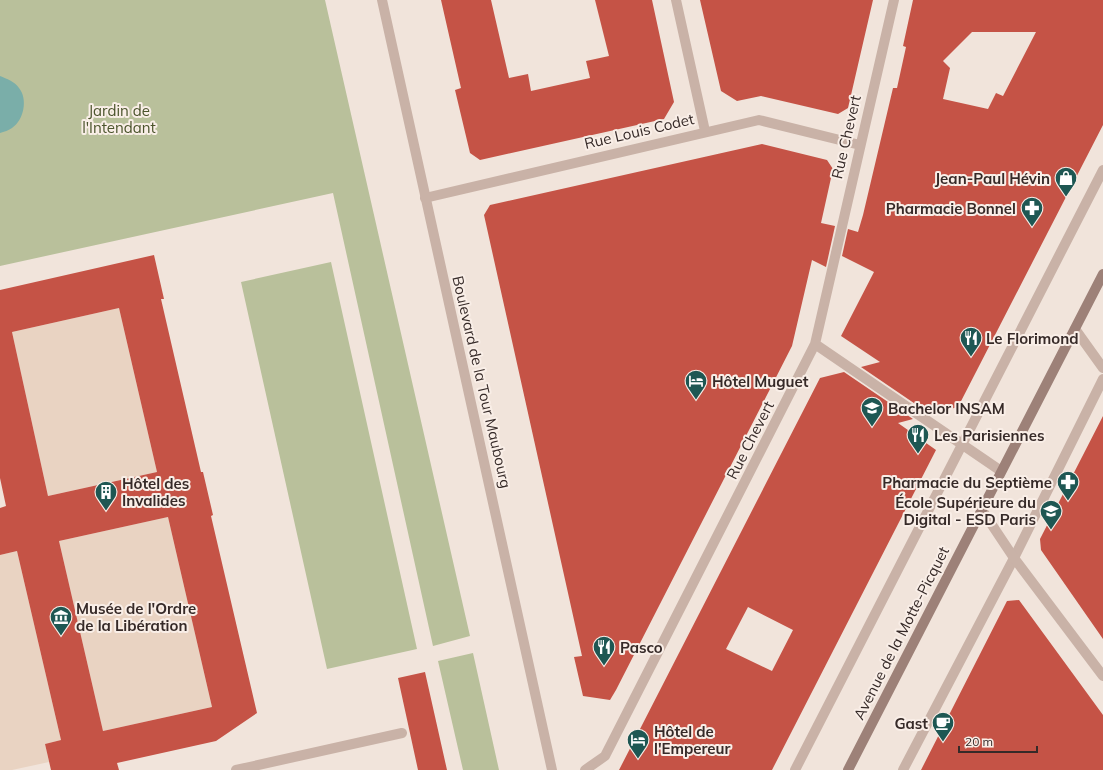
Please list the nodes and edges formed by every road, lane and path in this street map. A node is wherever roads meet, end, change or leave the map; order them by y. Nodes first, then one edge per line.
1 (382, 0) edge
2 (676, 0) edge
3 (894, 0) edge
4 (705, 131) junction
5 (860, 145) junction
6 (1103, 170) edge
7 (425, 198) junction
8 (1103, 274) edge
9 (1075, 329) junction
10 (816, 344) junction
11 (1103, 368) edge
12 (1103, 380) edge
13 (961, 445) junction
14 (1001, 471) junction
15 (982, 510) junction
16 (1014, 558) junction
17 (1103, 676) edge
18 (402, 734) dead end
19 (236, 770) edge
20 (552, 770) edge
21 (585, 770) edge
22 (795, 770) edge
23 (848, 770) edge
24 (903, 770) edge

1 - 7 street, Boulevard de la Tour Maubourg
2 - 4 street
3 - 5 street, Rue Chevert
4 - 5 street, Rue Louis Codet
4 - 7 street, Rue Louis Codet
5 - 10 street, Rue Chevert
6 - 13 street
7 - 20 street, Boulevard de la Tour Maubourg
8 - 9 main road, Avenue de la Motte-Picquet
9 - 11 street
9 - 14 main road, Avenue de la Motte-Picquet
10 - 13 street
10 - 21 street, Rue Chevert
12 - 16 street
13 - 14 street
13 - 22 street
14 - 15 main road, Avenue de la Motte-Picquet
15 - 16 street
15 - 23 main road, Avenue de la Motte-Picquet
16 - 17 street
16 - 24 street
18 - 19 street

